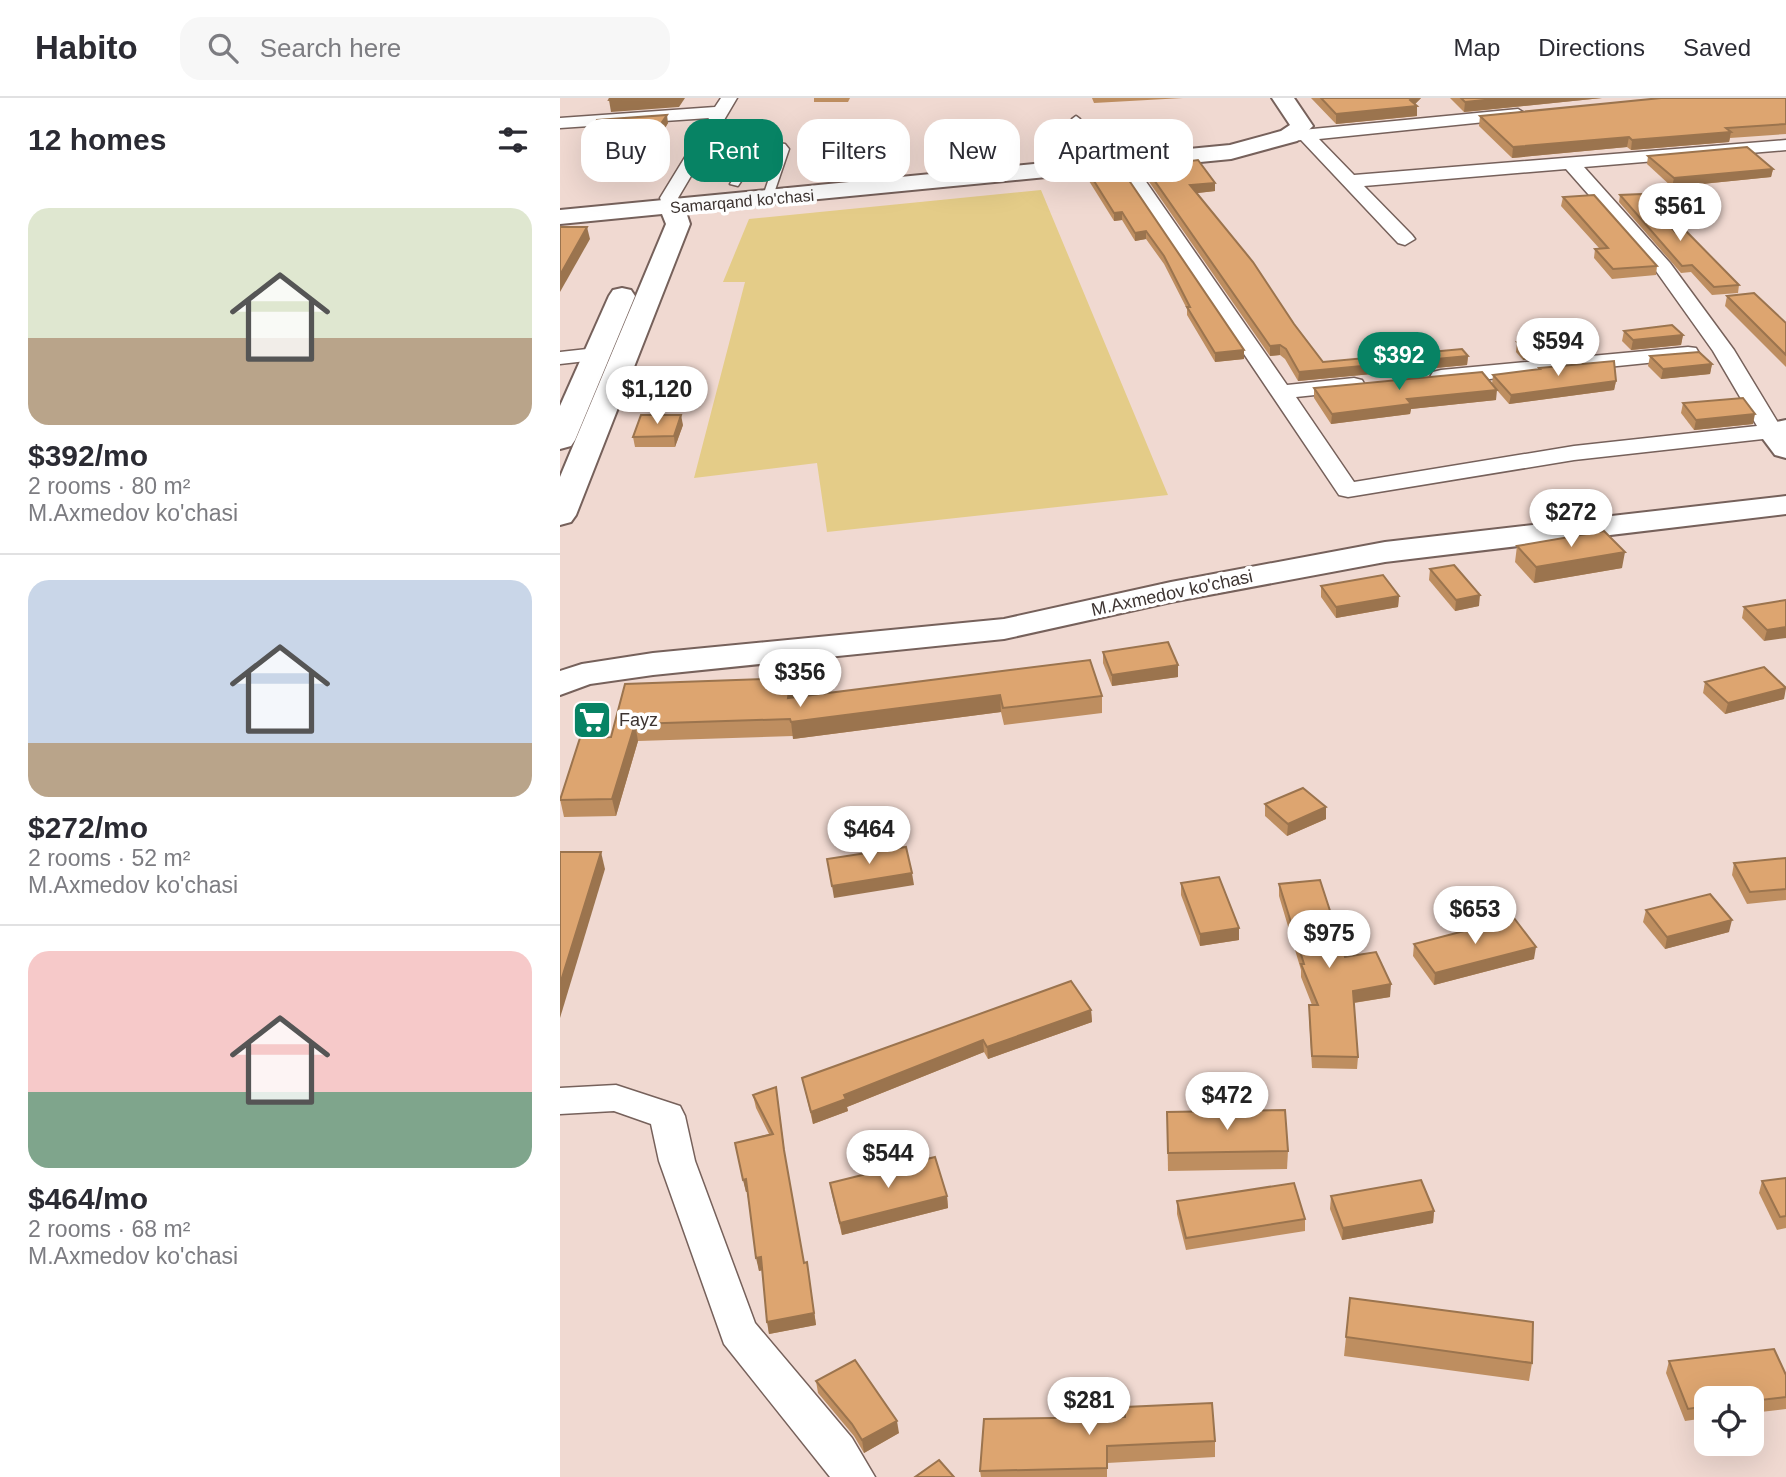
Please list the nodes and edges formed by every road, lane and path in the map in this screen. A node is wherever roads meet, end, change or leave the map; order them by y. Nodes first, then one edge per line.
1 (1283, 98) edge
2 (724, 105) edge
3 (1537, 112) edge
4 (560, 123) edge
5 (1297, 136) junction
6 (1786, 145) edge
7 (1193, 156) edge
8 (1571, 163) junction
9 (1034, 173) edge
10 (1347, 179) junction
11 (1137, 182) edge
12 (735, 184) dead end
13 (767, 199) junction
14 (672, 207) junction
15 (560, 217) edge
16 (1405, 239) dead end
17 (1723, 350) junction
18 (596, 354) junction
19 (560, 358) edge
20 (1419, 379) edge
21 (1378, 383) edge
22 (1281, 392) junction
23 (1780, 437) edge
24 (560, 440) edge
25 (1786, 505) edge
26 (560, 515) edge
27 (560, 684) edge
28 (560, 1101) edge
29 (854, 1477) edge

1 - 5 street
2 - 4 street
2 - 14 street
3 - 5 street
5 - 7 street, Samarqand ko'chasi
5 - 10 street
6 - 8 street
8 - 10 street
8 - 17 street
9 - 13 street, Samarqand ko'chasi
10 - 16 street
11 - 22 street
12 - 13 lane
13 - 14 street, Samarqand ko'chasi
14 - 15 street, Samarqand ko'chasi
14 - 18 street
14 - 26 street
17 - 20 street
17 - 23 street
18 - 19 street
18 - 24 street
21 - 22 street
22 - 23 street
25 - 27 street, M.Axmedov ko'chasi
28 - 29 street

